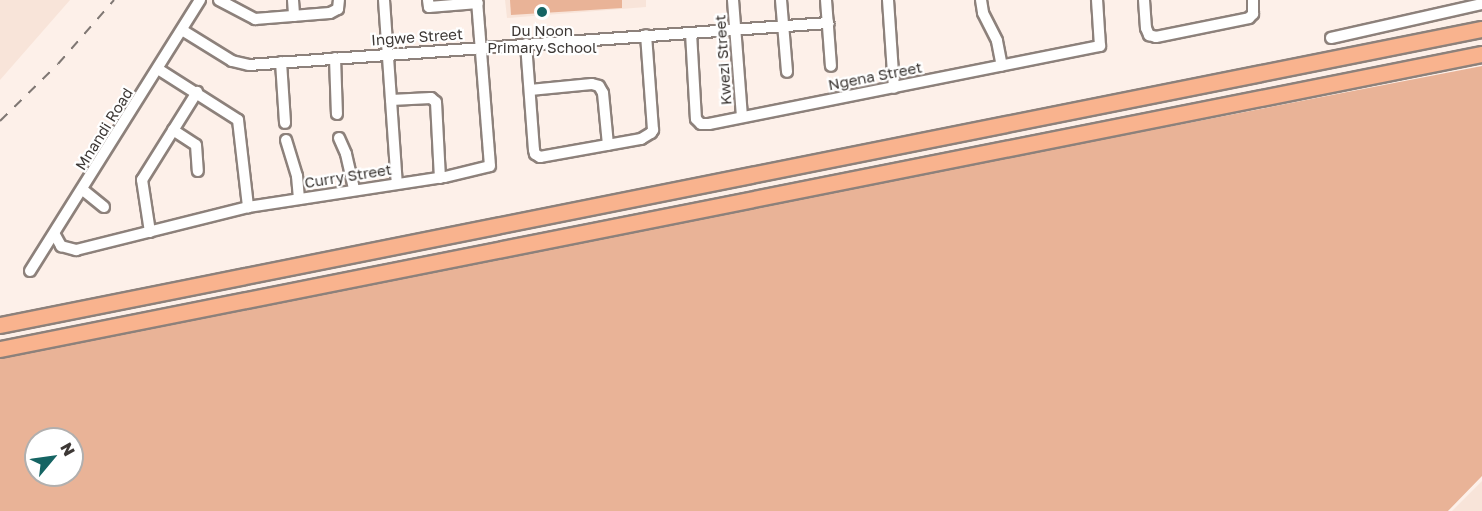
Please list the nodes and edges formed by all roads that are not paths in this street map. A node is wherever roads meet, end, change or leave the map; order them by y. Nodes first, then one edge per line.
1 (200, 0) edge
2 (219, 0) edge
3 (293, 0) edge
4 (339, 0) edge
5 (384, 0) edge
6 (733, 0) edge
7 (781, 0) edge
8 (826, 0) edge
9 (888, 0) edge
10 (981, 0) edge
11 (1097, 0) edge
12 (1144, 0) edge
13 (1253, 0) edge
14 (478, 2) edge
15 (1482, 4) edge
16 (426, 7) edge
17 (294, 16) junction
18 (828, 23) junction
19 (783, 27) junction
20 (1482, 29) edge
21 (182, 30) junction
22 (736, 30) junction
23 (691, 33) junction
24 (646, 35) junction
25 (1331, 38) dead end
26 (526, 44) junction
27 (481, 47) junction
28 (1482, 54) edge
29 (389, 55) junction
30 (334, 58) junction
31 (1482, 61) edge
32 (281, 62) junction
33 (1441, 62) junction
34 (831, 66) dead end
35 (1002, 66) junction
36 (158, 69) junction
37 (787, 72) dead end
38 (894, 88) junction
39 (530, 90) junction
40 (197, 92) junction
41 (391, 100) junction
42 (337, 114) dead end
43 (742, 117) junction
44 (285, 123) dead end
45 (173, 130) junction
46 (339, 138) dead end
47 (286, 140) dead end
48 (608, 145) junction
49 (198, 171) dead end
50 (440, 178) junction
51 (397, 184) junction
52 (83, 190) junction
53 (354, 190) junction
54 (299, 199) junction
55 (104, 207) dead end
56 (248, 207) junction
57 (150, 232) junction
58 (55, 235) junction
59 (30, 271) dead end
60 (0, 325) edge
61 (0, 349) edge

1 - 21 street, Mnandi Road
2 - 17 street
3 - 17 street
4 - 17 street
5 - 29 street
6 - 22 street, Kwezi Street
7 - 19 street
8 - 18 street
9 - 38 street
10 - 35 street
11 - 35 street, Ngena Street
12 - 13 street
14 - 16 street
14 - 27 street, Curry Street
15 - 25 street
18 - 19 street, Ingwe Street
18 - 34 street
19 - 22 street, Ingwe Street
19 - 37 street
20 - 60 highway
21 - 32 street, Ingwe Street
21 - 36 street, Mnandi Road
22 - 23 street, Ingwe Street
22 - 43 street, Kwezi Street
23 - 24 street, Ingwe Street
23 - 43 street, Ngena Street
24 - 26 street, Ingwe Street
24 - 48 street
26 - 27 street, Ingwe Street
26 - 39 street
27 - 29 street, Ingwe Street
27 - 50 street, Curry Street
28 - 33 highway
29 - 30 street, Ingwe Street
29 - 41 street
30 - 32 street, Ingwe Street
30 - 42 street
31 - 33 highway
32 - 44 street
33 - 61 highway
35 - 38 street, Ngena Street
36 - 40 street
36 - 52 street, Mnandi Road
38 - 43 street, Ngena Street
39 - 48 street
39 - 48 street
40 - 45 street
40 - 56 street
41 - 50 street
41 - 51 street
45 - 49 street
45 - 57 street
46 - 53 street
47 - 54 street
50 - 51 street, Curry Street
51 - 53 street, Curry Street
52 - 55 street
52 - 58 street, Mnandi Road
53 - 54 street, Curry Street
54 - 56 street, Curry Street
56 - 57 street, Curry Street
57 - 58 street, Curry Street
58 - 59 street, Mnandi Road

